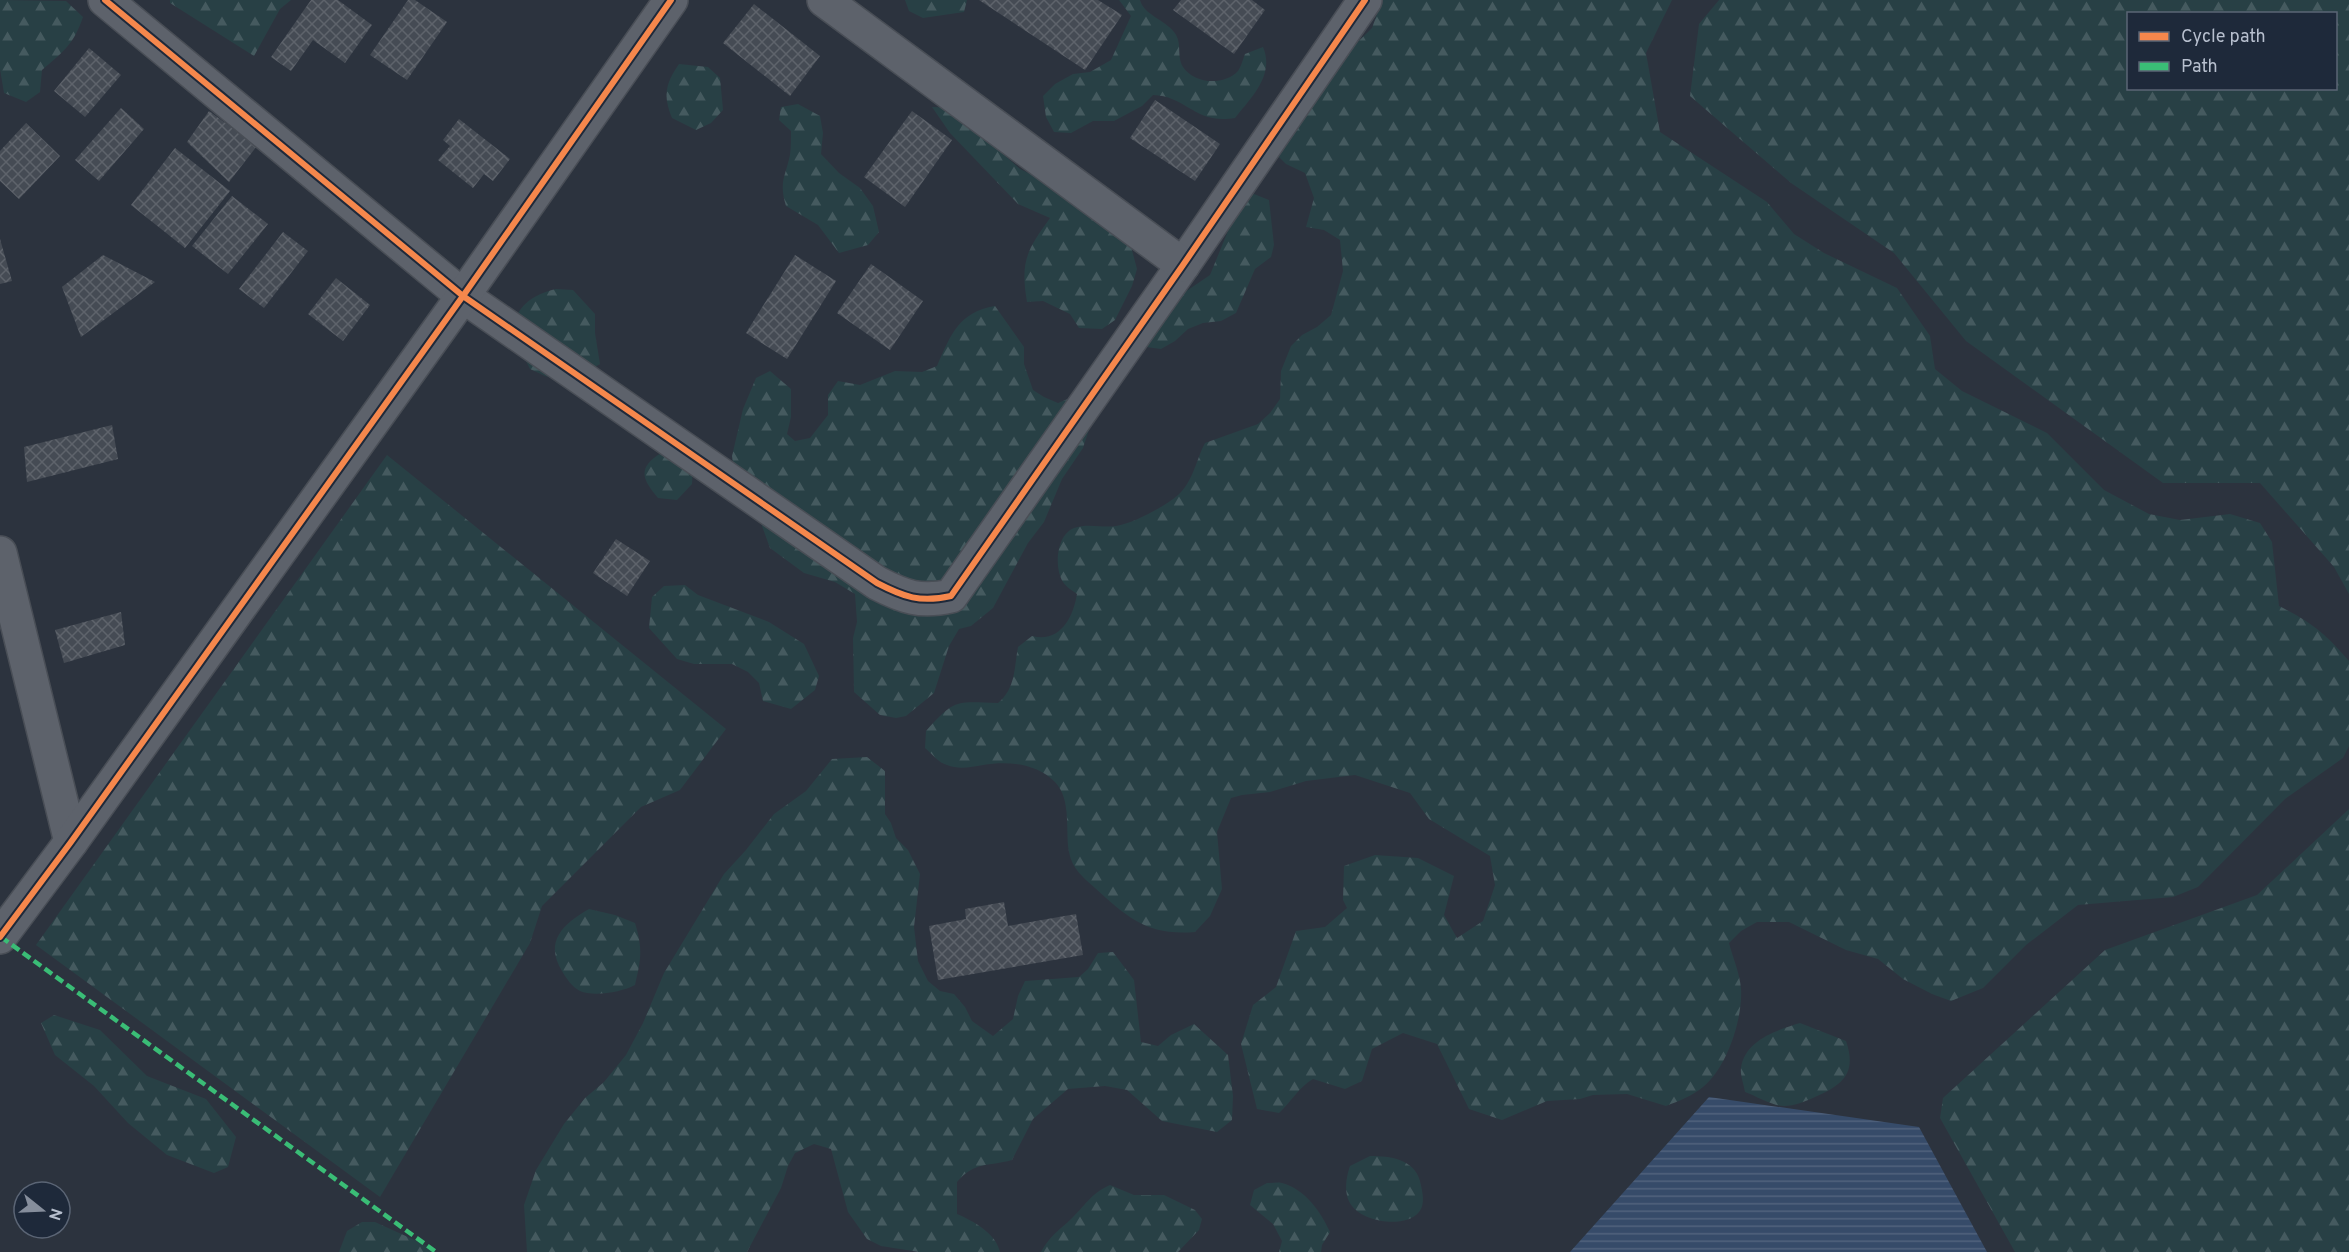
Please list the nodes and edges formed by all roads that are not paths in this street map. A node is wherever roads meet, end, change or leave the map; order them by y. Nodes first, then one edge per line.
1 (105, 0) edge
2 (671, 0) edge
3 (824, 0) edge
4 (1365, 0) edge
5 (1183, 265) junction
6 (463, 296) junction
7 (0, 553) edge
8 (71, 842) junction
9 (0, 937) edge

1 - 6 street
2 - 6 street
3 - 5 street
4 - 5 street
5 - 6 street
6 - 8 street
7 - 8 street
8 - 9 street

